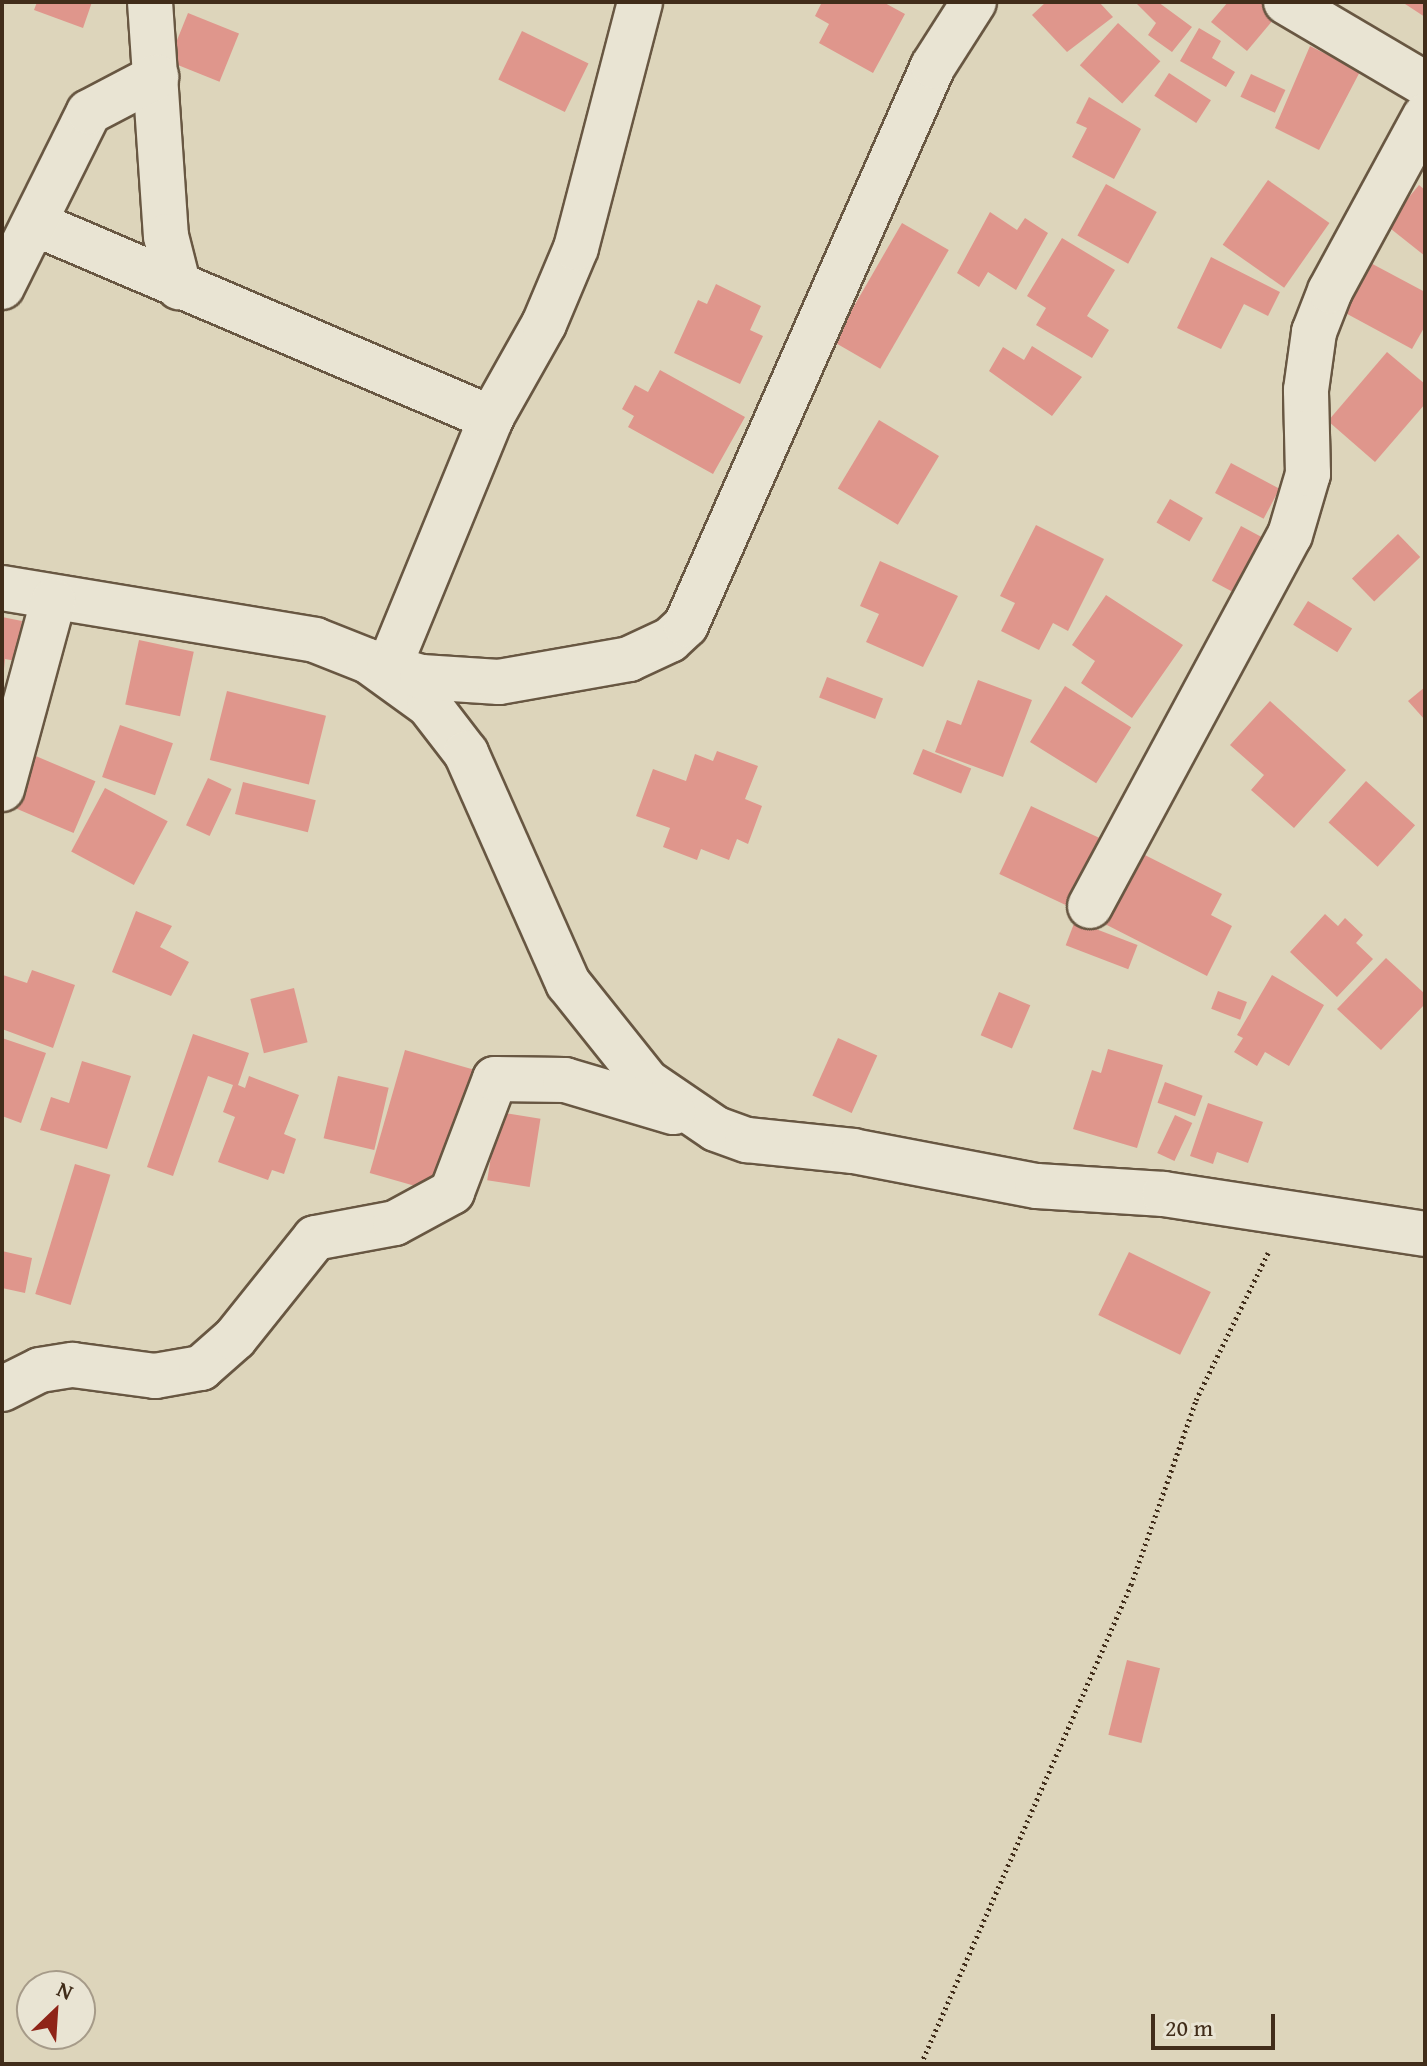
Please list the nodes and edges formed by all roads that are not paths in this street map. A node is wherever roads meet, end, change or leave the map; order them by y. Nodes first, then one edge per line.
1 (150, 2) edge
2 (640, 2) edge
3 (974, 2) edge
4 (1286, 2) edge
5 (156, 77) junction
6 (1425, 84) edge
7 (1425, 116) edge
8 (36, 224) junction
9 (2, 287) edge
10 (179, 287) junction
11 (491, 418) junction
12 (2, 588) edge
13 (53, 601) junction
14 (379, 664) junction
15 (2, 789) edge
16 (1090, 906) dead end
17 (689, 1115) junction
18 (1425, 1234) edge
19 (2, 1389) edge

1 - 5 street
2 - 11 street
3 - 14 street
4 - 6 street
5 - 8 street
5 - 10 street
7 - 16 street
8 - 9 street
8 - 10 street
10 - 11 street
11 - 14 street
12 - 13 street
13 - 14 street
13 - 15 street
14 - 17 street
17 - 18 street
17 - 19 street

